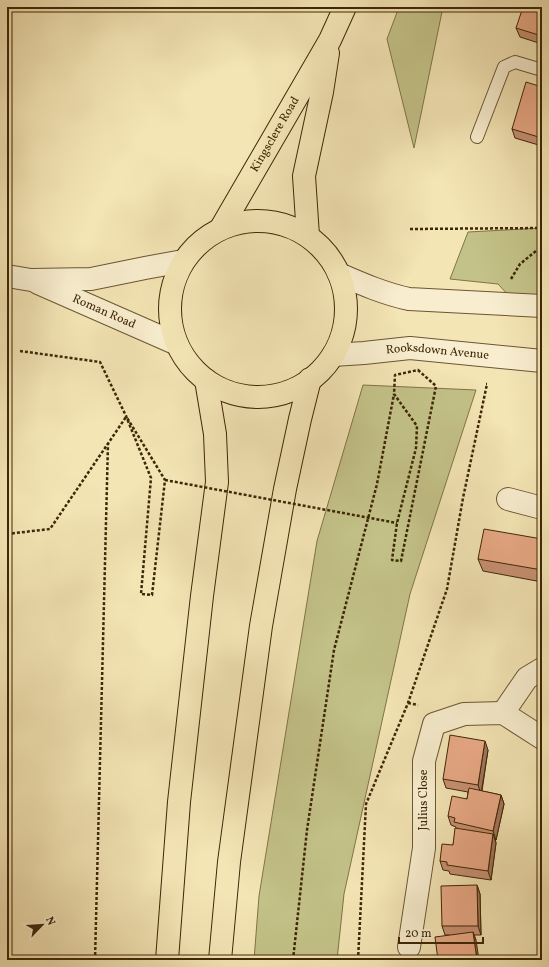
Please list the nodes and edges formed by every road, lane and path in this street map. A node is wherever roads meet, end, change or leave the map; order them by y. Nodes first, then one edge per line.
1 (345, 7) edge
2 (330, 40) junction
3 (542, 70) edge
4 (477, 137) dead end
5 (221, 228) junction
6 (542, 228) edge
7 (410, 229) dead end
8 (308, 236) junction
9 (542, 246) edge
10 (183, 261) junction
11 (339, 274) junction
12 (7, 276) edge
13 (32, 280) junction
14 (510, 283) dead end
15 (542, 306) edge
16 (177, 344) junction
17 (20, 351) dead end
18 (333, 355) junction
19 (542, 361) edge
20 (206, 380) junction
21 (310, 380) junction
22 (486, 384) dead end
23 (394, 394) junction
24 (126, 416) junction
25 (108, 443) junction
26 (165, 480) junction
27 (508, 499) dead end
28 (542, 508) edge
29 (397, 523) junction
30 (7, 534) edge
31 (542, 668) edge
32 (503, 713) junction
33 (542, 738) edge
34 (409, 947) dead end
35 (95, 960) edge
36 (167, 960) edge
37 (220, 960) edge
38 (293, 960) edge
39 (358, 960) edge

1 - 2 highway, Kingsclere Road
2 - 5 highway, Kingsclere Road
2 - 8 highway, Kingsclere Road
3 - 4 lane
5 - 8 highway
5 - 10 highway
6 - 7 path
8 - 11 highway
9 - 14 path
10 - 13 street, Roman Road
10 - 16 highway
11 - 15 street
11 - 18 highway
12 - 13 street, Roman Road
13 - 16 street, Roman Road
16 - 20 highway
17 - 24 path
18 - 19 street, Rooksdown Avenue
18 - 21 highway
20 - 21 highway
20 - 36 highway
21 - 37 highway
22 - 39 path
23 - 29 path
23 - 29 path
23 - 38 path
24 - 25 path
24 - 26 path
24 - 26 path
25 - 30 path
25 - 35 path
26 - 29 path, bridge
27 - 28 street
31 - 32 street
32 - 33 street
32 - 34 street, Julius Close

